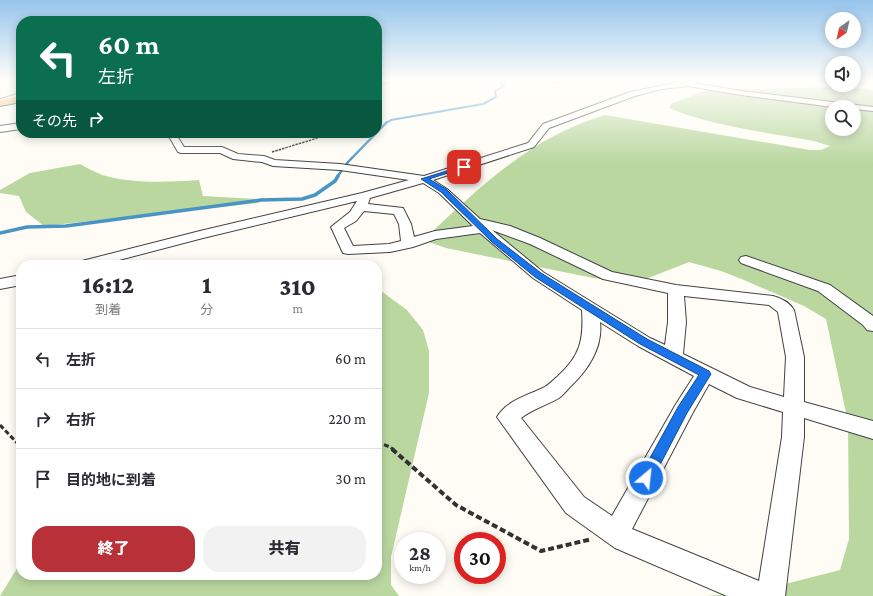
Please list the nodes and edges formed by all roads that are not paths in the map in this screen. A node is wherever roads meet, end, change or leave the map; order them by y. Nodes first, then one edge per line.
1 (596, 108) edge
2 (862, 108) edge
3 (873, 109) edge
4 (16, 127) edge
5 (0, 129) edge
6 (174, 138) edge
7 (424, 179) junction
8 (363, 201) junction
9 (479, 225) junction
10 (408, 244) junction
11 (103, 260) edge
12 (746, 260) dead end
13 (16, 281) edge
14 (0, 284) edge
15 (676, 290) junction
16 (590, 309) junction
17 (873, 326) edge
18 (673, 356) junction
19 (706, 374) junction
20 (793, 408) junction
21 (873, 430) edge
22 (616, 534) junction
23 (761, 596) edge
24 (771, 596) edge

1 - 7 street
2 - 3 street
4 - 5 street
6 - 7 street
7 - 8 street
7 - 9 street
8 - 10 street
8 - 10 street
8 - 11 street
9 - 10 street
9 - 15 street
9 - 16 street
12 - 17 street
13 - 14 street
15 - 18 street
15 - 20 street
16 - 18 street
16 - 22 street
18 - 19 street
19 - 20 street
19 - 22 street
20 - 21 street
20 - 24 street
22 - 23 street

